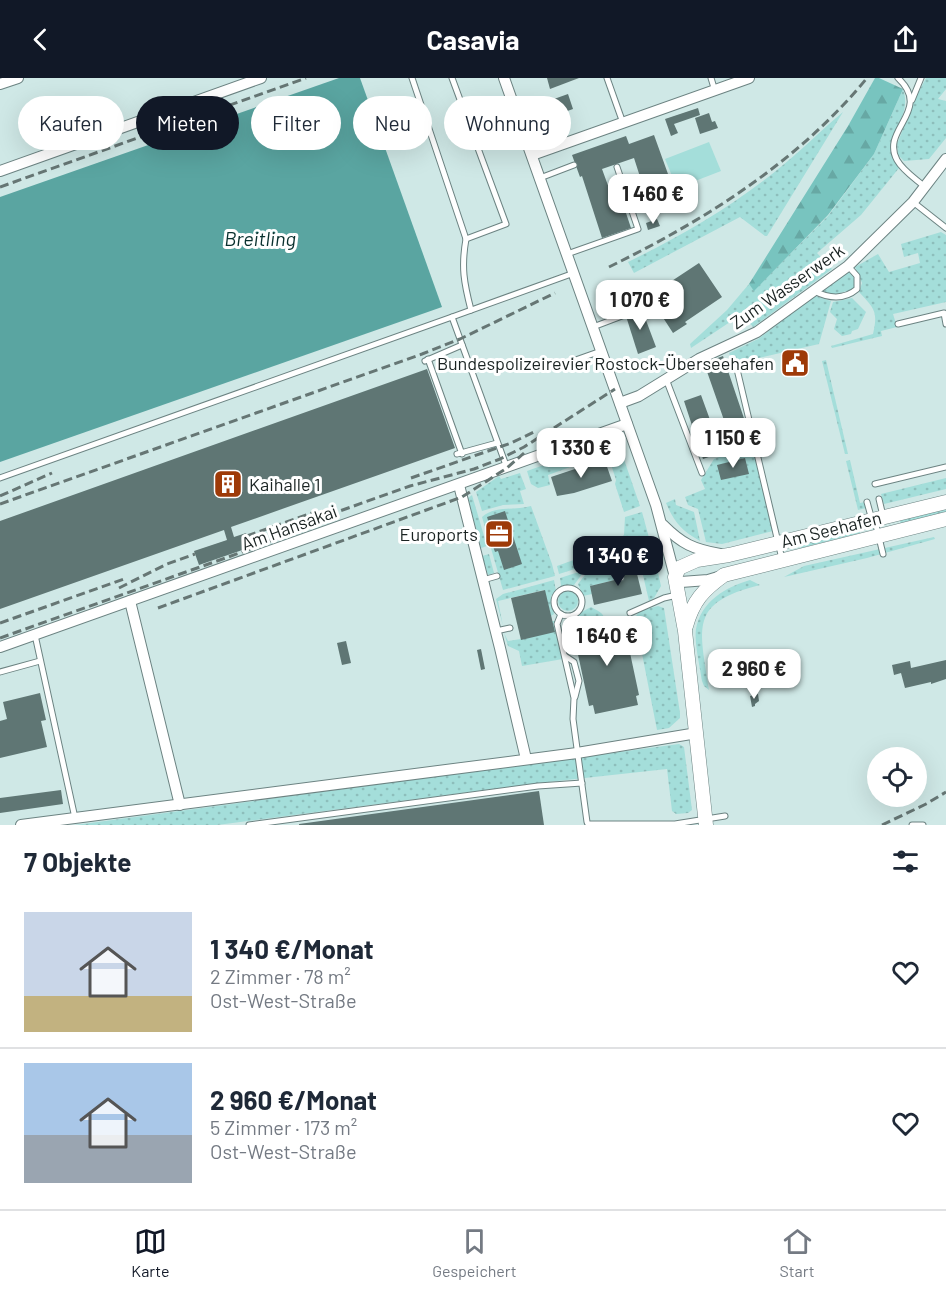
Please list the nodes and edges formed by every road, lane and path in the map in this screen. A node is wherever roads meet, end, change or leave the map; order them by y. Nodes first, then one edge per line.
1 (18, 78) edge
2 (261, 78) edge
3 (412, 78) edge
4 (452, 78) edge
5 (504, 78) edge
6 (607, 78) edge
7 (711, 78) edge
8 (749, 78) edge
9 (898, 78) edge
10 (921, 78) edge
11 (0, 84) edge
12 (715, 91) junction
13 (911, 101) junction
14 (623, 123) junction
15 (532, 155) junction
16 (946, 159) edge
17 (574, 165) dead end
18 (617, 167) dead end
19 (0, 171) edge
20 (540, 178) junction
21 (925, 187) junction
22 (913, 202) junction
23 (946, 228) edge
24 (466, 239) junction
25 (567, 254) junction
26 (849, 266) junction
27 (574, 273) junction
28 (814, 291) junction
29 (471, 310) junction
30 (622, 316) dead end
31 (452, 317) junction
32 (898, 324) dead end
33 (946, 324) edge
34 (593, 327) junction
35 (462, 345) junction
36 (602, 351) junction
37 (567, 363) dead end
38 (736, 365) dead end
39 (666, 379) junction
40 (620, 403) junction
41 (627, 424) junction
42 (497, 443) junction
43 (946, 467) edge
44 (507, 468) junction
45 (702, 473) dead end
46 (0, 478) edge
47 (459, 484) junction
48 (875, 484) dead end
49 (879, 499) dead end
50 (867, 501) dead end
51 (946, 502) edge
52 (877, 519) junction
53 (946, 519) edge
54 (663, 525) junction
55 (878, 536) junction
56 (778, 543) junction
57 (668, 547) junction
58 (883, 554) dead end
59 (729, 555) junction
60 (782, 560) junction
61 (724, 575) junction
62 (497, 576) dead end
63 (675, 577) junction
64 (621, 578) dead end
65 (483, 580) junction
66 (679, 595) junction
67 (130, 601) junction
68 (630, 613) dead end
69 (561, 614) junction
70 (510, 628) dead end
71 (496, 631) junction
72 (685, 631) junction
73 (34, 635) junction
74 (0, 647) edge
75 (40, 661) junction
76 (0, 672) edge
77 (698, 733) junction
78 (578, 753) junction
79 (526, 759) junction
80 (582, 783) junction
81 (180, 805) junction
82 (725, 816) dead end
83 (75, 818) junction
84 (706, 822) edge
85 (588, 824) edge
86 (21, 825) edge
87 (249, 825) edge
88 (912, 825) edge
89 (923, 825) edge

1 - 11 street
2 - 19 street
3 - 24 lane
4 - 24 lane
5 - 15 street
6 - 14 lane
7 - 12 lane
8 - 12 street
9 - 13 lane
10 - 13 lane
12 - 14 street
13 - 21 lane
14 - 15 street
15 - 20 street
16 - 21 street, Zum Wasserwerk
17 - 20 lane
18 - 25 lane
20 - 25 street
21 - 22 street, Zum Wasserwerk
22 - 23 lane
22 - 26 street, Zum Wasserwerk
24 - 29 lane
25 - 27 street
26 - 28 street, Zum Wasserwerk
26 - 28 lane
27 - 29 lane
27 - 34 street
28 - 39 street, Zum Wasserwerk
29 - 31 lane
30 - 34 lane
31 - 35 lane
31 - 46 lane
32 - 33 lane
34 - 36 street
35 - 42 lane
35 - 42 lane
36 - 37 lane
36 - 40 street
38 - 56 lane
39 - 40 street, Zum Wasserwerk
39 - 45 lane
40 - 41 street
41 - 44 street, Am Hansakai
41 - 54 street
42 - 44 lane
43 - 48 lane
44 - 47 street, Am Hansakai
47 - 65 street
47 - 67 street, Am Hansakai
49 - 52 lane
50 - 52 lane
51 - 52 street, Am Seehafen
52 - 55 lane
52 - 56 street, Am Seehafen
53 - 55 street, Am Seehafen
54 - 57 street
54 - 59 street, Am Seehafen
55 - 58 lane
55 - 60 street, Am Seehafen
56 - 59 street, Am Seehafen
56 - 60 lane
57 - 63 street
57 - 64 lane
59 - 63 street, Am Seehafen
60 - 61 street, Am Seehafen
61 - 63 street, Am Seehafen
61 - 72 street, Am Seehafen
62 - 65 lane
63 - 66 street
65 - 71 street
66 - 68 lane
66 - 72 street
67 - 73 street, Am Hansakai
67 - 81 street
69 - 69 lane
69 - 78 lane
70 - 71 lane
71 - 79 street
72 - 77 street
73 - 74 street, Am Hansakai
73 - 75 lane
75 - 76 lane
75 - 83 lane
77 - 78 street
77 - 84 street
78 - 79 street
78 - 80 lane
79 - 81 street
80 - 85 lane
80 - 87 lane
81 - 83 street
82 - 84 lane
83 - 86 street
84 - 85 lane
88 - 89 lane

